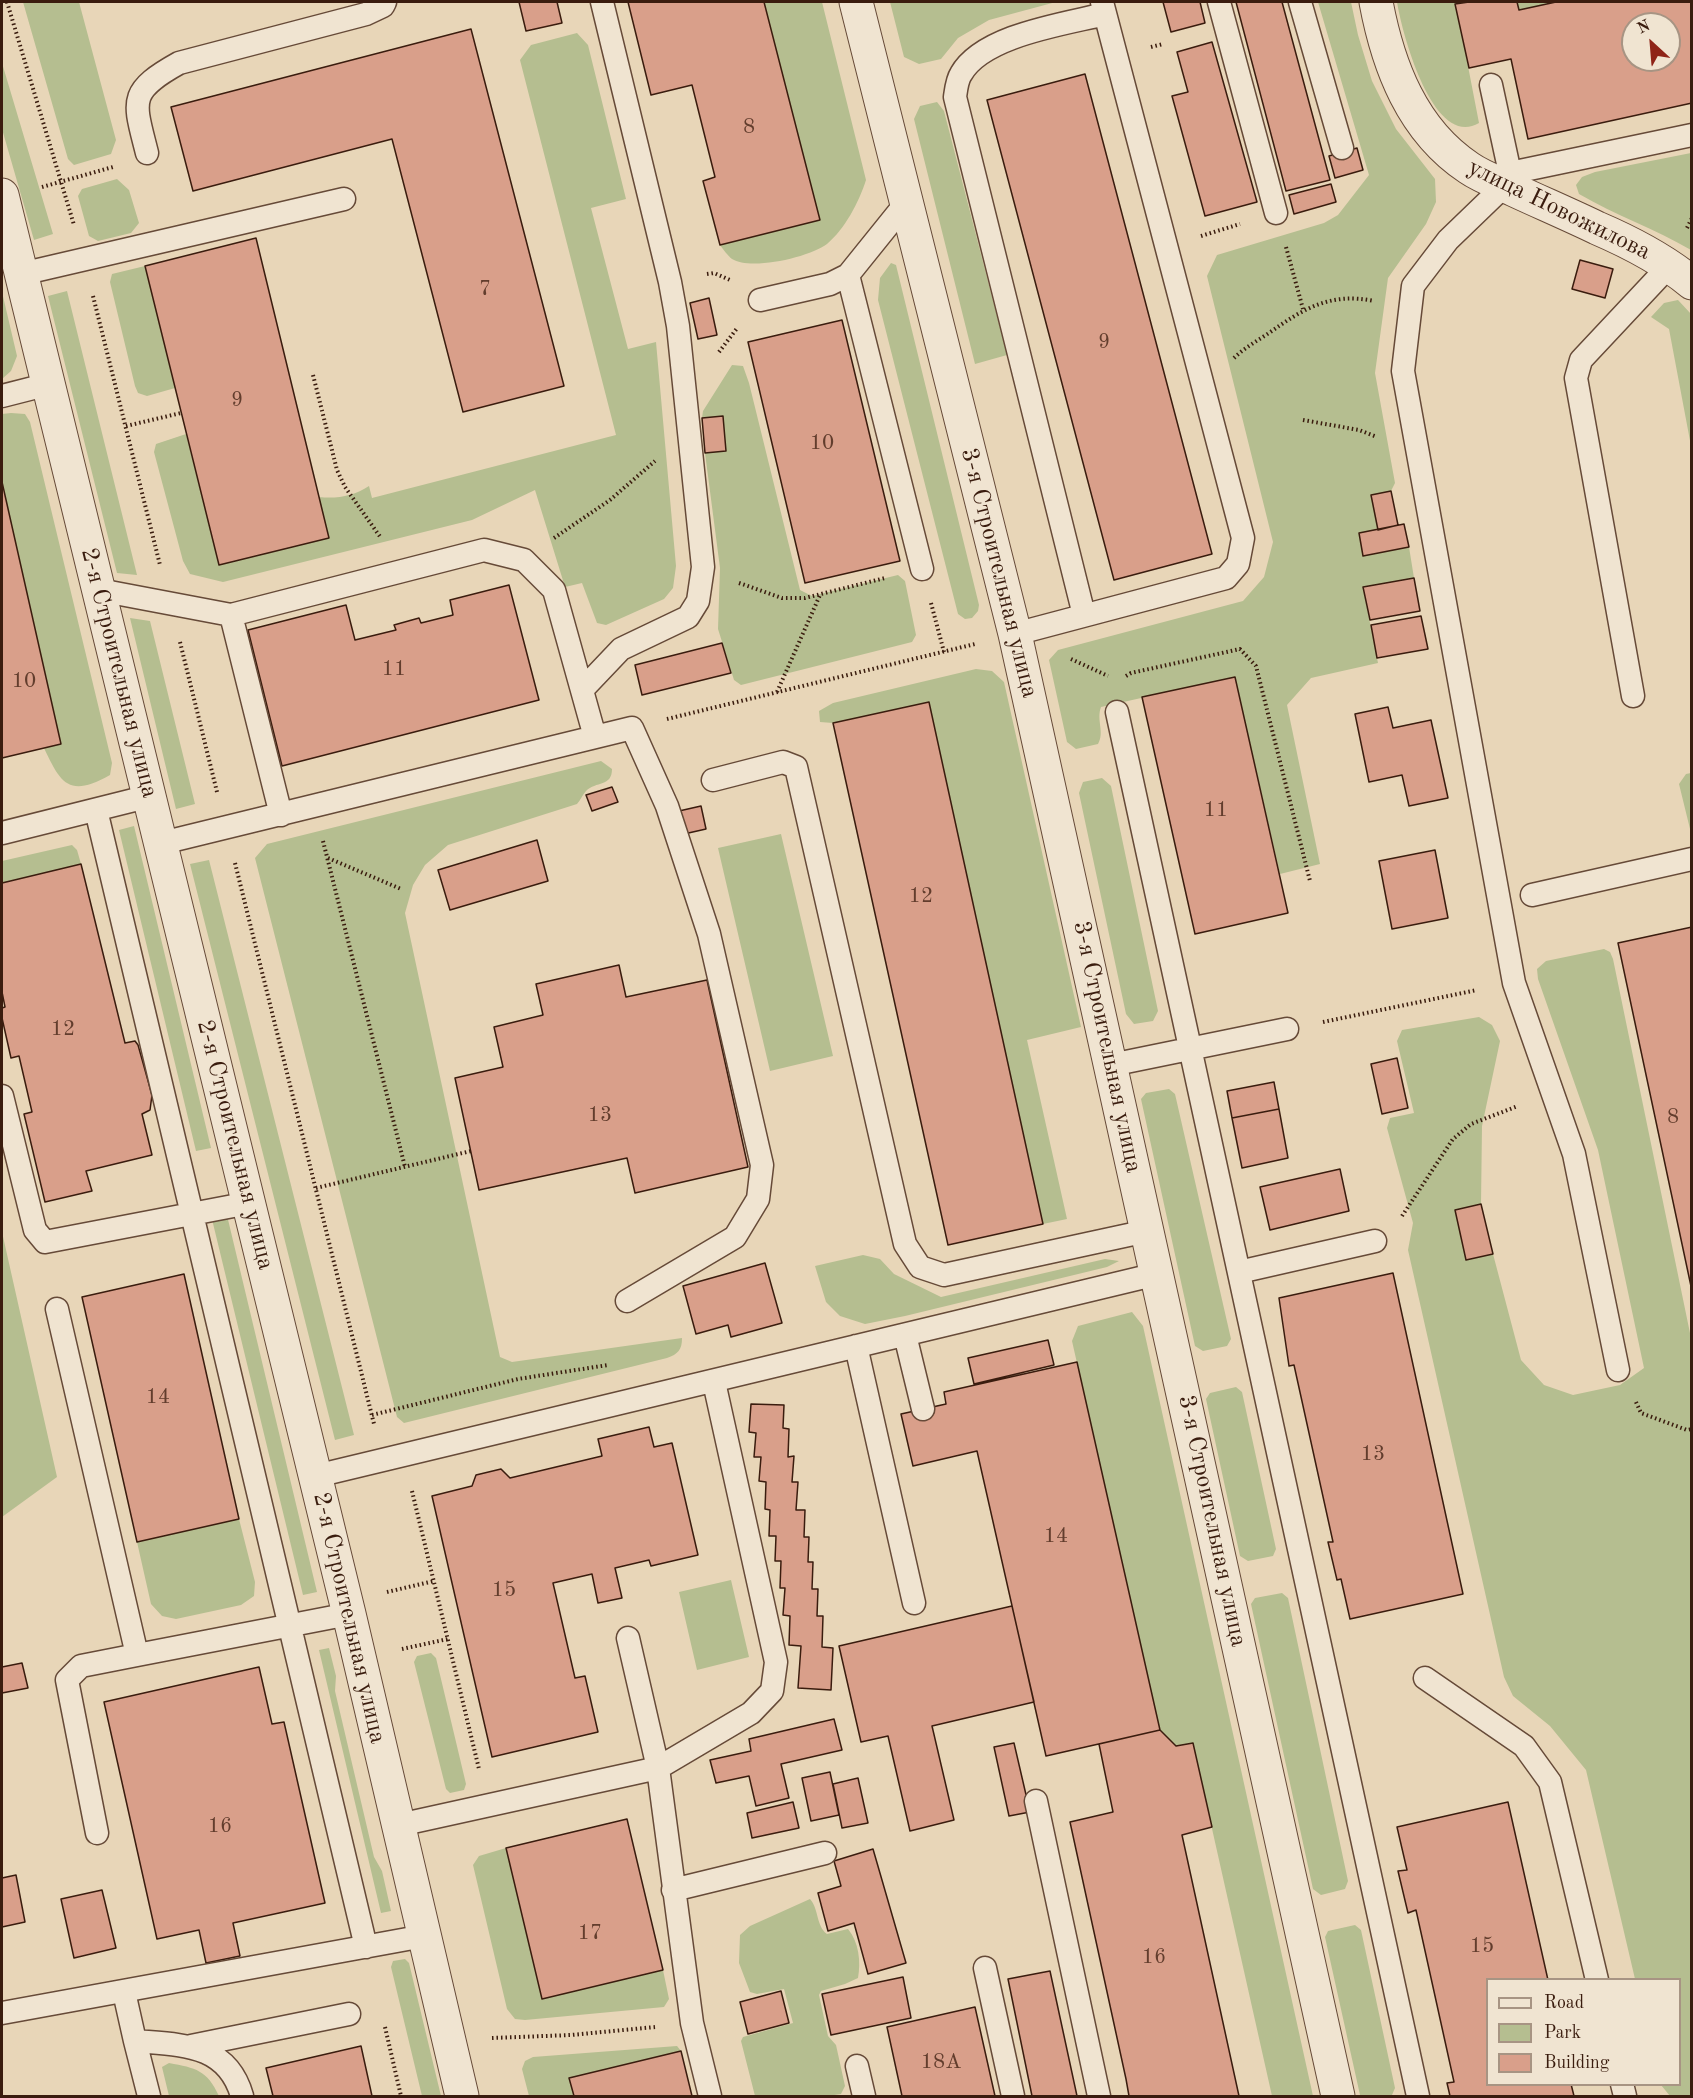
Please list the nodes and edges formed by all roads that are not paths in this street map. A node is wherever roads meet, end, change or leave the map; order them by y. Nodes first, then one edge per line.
1 (385, 2) edge
2 (602, 2) edge
3 (856, 2) edge
4 (1219, 2) edge
5 (1300, 2) edge
6 (1376, 2) edge
7 (1103, 8) edge
8 (1491, 85) dead end
9 (1692, 135) edge
10 (1342, 148) dead end
11 (147, 153) dead end
12 (1507, 179) junction
13 (2, 195) edge
14 (344, 199) dead end
15 (906, 203) junction
16 (1276, 213) road end
17 (21, 274) junction
18 (1681, 274) edge
19 (848, 275) junction
20 (759, 300) road end
21 (49, 384) junction
22 (2, 396) edge
23 (922, 568) road end
24 (99, 591) junction
25 (231, 615) junction
26 (1084, 615) junction
27 (1015, 634) junction
28 (582, 690) junction
29 (1633, 696) dead end
30 (1117, 712) road end
31 (595, 737) junction
32 (713, 780) dead end
33 (150, 796) junction
34 (96, 810) junction
35 (281, 815) junction
36 (2, 833) edge
37 (162, 843) junction
38 (1692, 859) edge
39 (1532, 895) dead end
40 (1287, 1029) road end
41 (1191, 1050) junction
42 (1111, 1065) junction
43 (2, 1096) edge
44 (249, 1203) junction
45 (192, 1213) junction
46 (1147, 1231) junction
47 (1375, 1241) road end
48 (1239, 1272) junction
49 (1157, 1274) junction
50 (627, 1301) dead end
51 (57, 1309) dead end
52 (905, 1335) junction
53 (856, 1346) junction
54 (1618, 1370) road end
55 (714, 1382) junction
56 (923, 1408) dead end
57 (316, 1476) junction
58 (914, 1603) dead end
59 (349, 1614) junction
60 (290, 1625) junction
61 (628, 1638) dead end
62 (137, 1655) junction
63 (1425, 1677) dead end
64 (657, 1768) junction
65 (1036, 1801) dead end
66 (399, 1826) junction
67 (98, 1833) dead end
68 (825, 1853) dead end
69 (673, 1890) junction
70 (424, 1936) junction
71 (366, 1947) junction
72 (985, 1968) dead end
73 (1597, 1978) edge
74 (124, 1992) junction
75 (2, 2013) edge
76 (349, 2014) dead end
77 (135, 2041) junction
78 (191, 2046) junction
79 (857, 2066) dead end
80 (149, 2097) edge
81 (242, 2097) edge
82 (462, 2097) edge
83 (710, 2097) edge
84 (864, 2097) edge
85 (1013, 2097) edge
86 (1099, 2097) edge
87 (1338, 2097) edge
88 (1418, 2097) edge

1 - 11 lane
2 - 28 lane
3 - 15 street, 3-я Строительная улица
4 - 16 lane
5 - 10 lane
6 - 12 street, улица Новожилова
7 - 26 lane
7 - 26 lane
8 - 12 lane
9 - 12 lane
12 - 18 street, улица Новожилова
12 - 54 lane
13 - 17 street, 2-я Строительная улица
14 - 17 lane
15 - 19 lane
15 - 27 street, 3-я Строительная улица
17 - 21 street, 2-я Строительная улица
18 - 29 lane
19 - 20 lane
19 - 23 lane
21 - 22 lane
21 - 24 street, 2-я Строительная улица
24 - 25 lane
24 - 33 street, 2-я Строительная улица
25 - 28 lane
25 - 35 lane
26 - 27 lane
27 - 42 street, 3-я Строительная улица
28 - 31 lane
30 - 41 lane
31 - 35 lane
31 - 50 lane
32 - 46 lane
33 - 34 lane
33 - 37 street, 2-я Строительная улица
34 - 36 lane
34 - 45 lane
35 - 37 lane
37 - 44 street, 2-я Строительная улица
38 - 39 lane
40 - 41 lane
41 - 42 lane
41 - 48 lane
42 - 46 street, 3-я Строительная улица
43 - 45 lane
44 - 45 lane
44 - 57 street, 2-я Строительная улица
45 - 60 lane
46 - 49 street, 3-я Строительная улица
47 - 48 lane
48 - 88 lane
49 - 52 lane
49 - 87 street, 3-я Строительная улица
51 - 62 lane
52 - 53 lane
52 - 56 lane
53 - 55 lane
53 - 58 lane
55 - 57 lane
55 - 64 lane
57 - 59 street, 2-я Строительная улица
59 - 60 lane
59 - 66 street, 2-я Строительная улица
60 - 62 lane
60 - 71 lane
61 - 64 lane
62 - 67 lane
63 - 73 lane
64 - 66 lane
64 - 69 lane
65 - 86 lane
66 - 70 street, 2-я Строительная улица
68 - 69 lane
69 - 83 lane
70 - 71 lane
70 - 82 street, 2-я Строительная улица
71 - 74 lane
72 - 85 lane
74 - 75 lane
74 - 77 lane
76 - 78 lane
77 - 78 lane
77 - 80 lane
78 - 81 lane
79 - 84 lane

